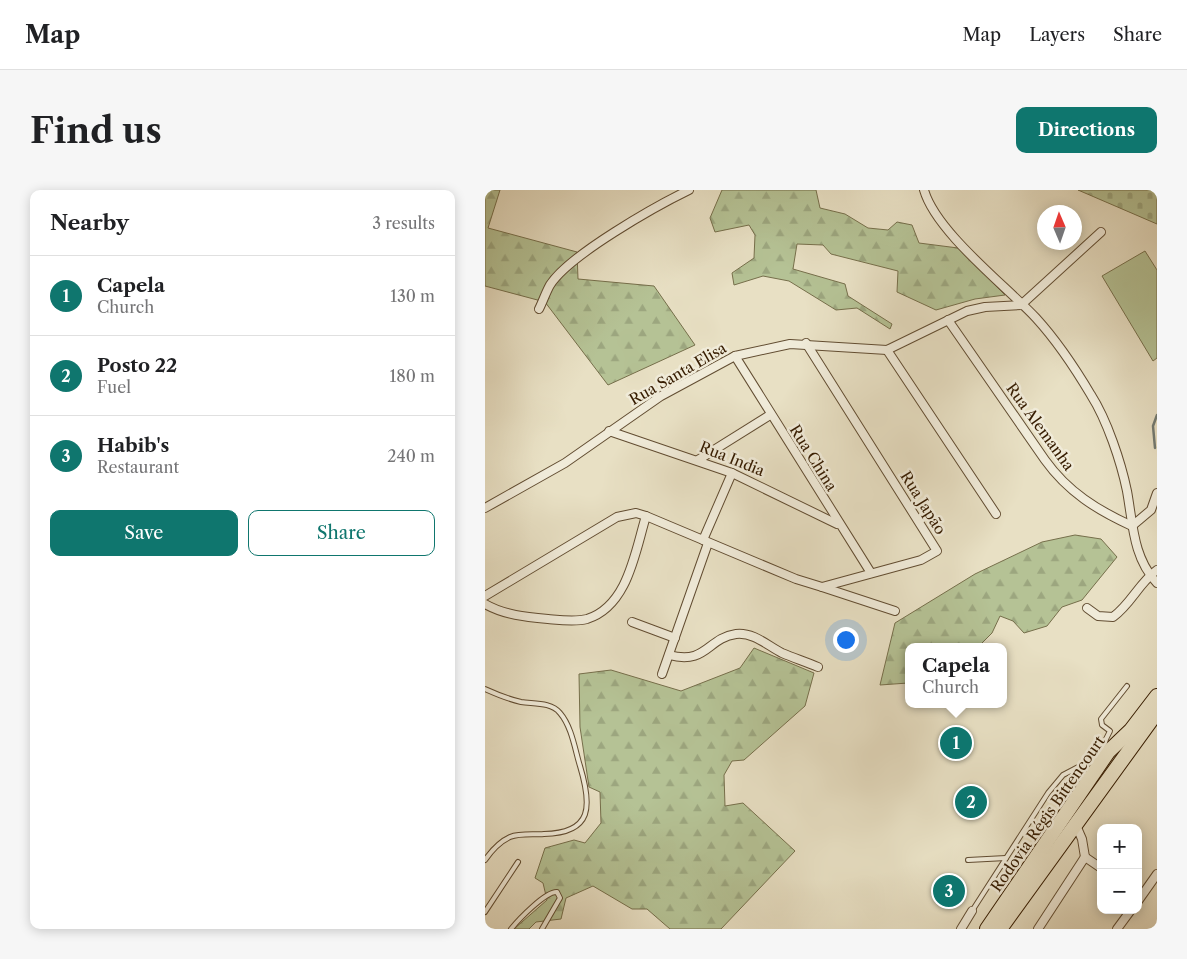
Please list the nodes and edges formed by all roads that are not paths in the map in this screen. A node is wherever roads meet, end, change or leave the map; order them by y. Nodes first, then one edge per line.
1 (689, 190) edge
2 (924, 190) edge
3 (1101, 232) dead end
4 (1021, 305) junction
5 (539, 309) dead end
6 (948, 320) junction
7 (806, 343) junction
8 (887, 350) junction
9 (735, 356) junction
10 (770, 415) junction
11 (609, 431) junction
12 (698, 460) junction
13 (732, 473) junction
14 (1157, 493) edge
15 (485, 508) edge
16 (996, 514) dead end
17 (646, 516) junction
18 (839, 525) junction
19 (1132, 526) junction
20 (706, 542) junction
21 (1157, 570) edge
22 (871, 573) junction
23 (1149, 575) junction
24 (1157, 583) edge
25 (822, 586) junction
26 (485, 596) edge
27 (485, 604) edge
28 (1087, 608) dead end
29 (895, 611) dead end
30 (632, 622) dead end
31 (675, 638) junction
32 (669, 655) junction
33 (818, 667) dead end
34 (662, 674) dead end
35 (1127, 686) dead end
36 (485, 689) edge
37 (1157, 696) edge
38 (1157, 712) edge
39 (1102, 754) junction
40 (1075, 823) junction
41 (1085, 856) junction
42 (1005, 858) junction
43 (485, 860) edge
44 (968, 860) dead end
45 (518, 862) dead end
46 (1097, 865) edge
47 (1157, 874) edge
48 (1142, 894) edge
49 (972, 910) joint
50 (485, 912) edge
51 (1128, 914) edge
52 (511, 929) edge
53 (542, 929) edge
54 (961, 929) edge
55 (987, 929) edge
56 (1001, 929) edge
57 (1038, 929) edge
58 (1117, 929) edge

1 - 5 street
2 - 4 street
3 - 4 street
4 - 6 street
4 - 19 street
6 - 8 street
6 - 19 street, Rua Alemanha
7 - 8 street, Rua Santa Elisa
7 - 9 street, Rua Santa Elisa
7 - 22 street, Rua Japão
8 - 16 street
9 - 10 street, Rua China
9 - 11 street, Rua Santa Elisa
10 - 12 street
10 - 18 street, Rua China
11 - 12 street, Rua India
11 - 15 street, Rua Santa Elisa
12 - 13 street, Rua India
13 - 18 street, Rua India
13 - 20 street
14 - 19 street
17 - 20 street, Rua Japão
17 - 26 street
17 - 27 street
18 - 22 street, Rua China
19 - 23 street
20 - 25 street, Rua Japão
20 - 31 street
21 - 23 street
22 - 25 street, Rua Japão
23 - 24 street
23 - 28 street
25 - 29 street
30 - 31 street
31 - 32 street
32 - 33 street
32 - 34 street
35 - 39 lane
36 - 43 lane
37 - 39 highway, Rodovia Régis Bittencourt
38 - 40 highway, Rodovia Régis Bittencourt
39 - 42 lane
39 - 55 highway, Rodovia Régis Bittencourt
40 - 41 street
40 - 56 highway, Rodovia Régis Bittencourt
41 - 46 street
41 - 57 street
42 - 44 lane
42 - 49 lane
45 - 50 lane
47 - 48 street
49 - 54 street
51 - 58 street
52 - 53 lane

